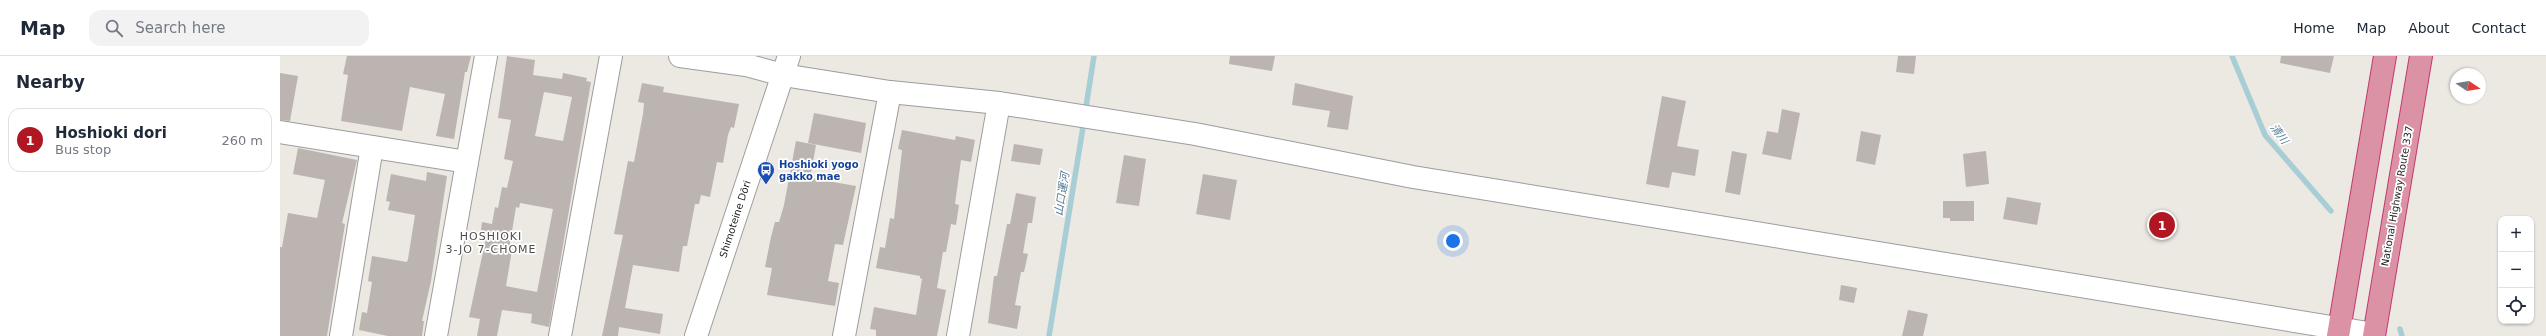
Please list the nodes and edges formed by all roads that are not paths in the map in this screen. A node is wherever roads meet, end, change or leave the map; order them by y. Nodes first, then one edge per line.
1 (486, 56) edge
2 (611, 56) edge
3 (680, 56) edge
4 (2385, 56) edge
5 (2421, 56) edge
6 (786, 65) edge
7 (890, 92) junction
8 (998, 103) junction
9 (280, 132) edge
10 (372, 147) junction
11 (467, 162) junction
12 (2339, 332) edge
13 (2374, 335) edge
14 (341, 336) edge
15 (436, 336) edge
16 (560, 336) edge
17 (696, 336) edge
18 (844, 336) edge
19 (958, 336) edge

1 - 11 street
2 - 16 street
3 - 6 street
4 - 12 highway
5 - 13 highway, National Highway Route 337
6 - 7 street
6 - 17 street, Shimoteine Dōri
7 - 8 street
7 - 18 street
8 - 12 street
8 - 19 street
9 - 10 street
10 - 11 street
10 - 14 street
11 - 15 street
12 - 13 street

